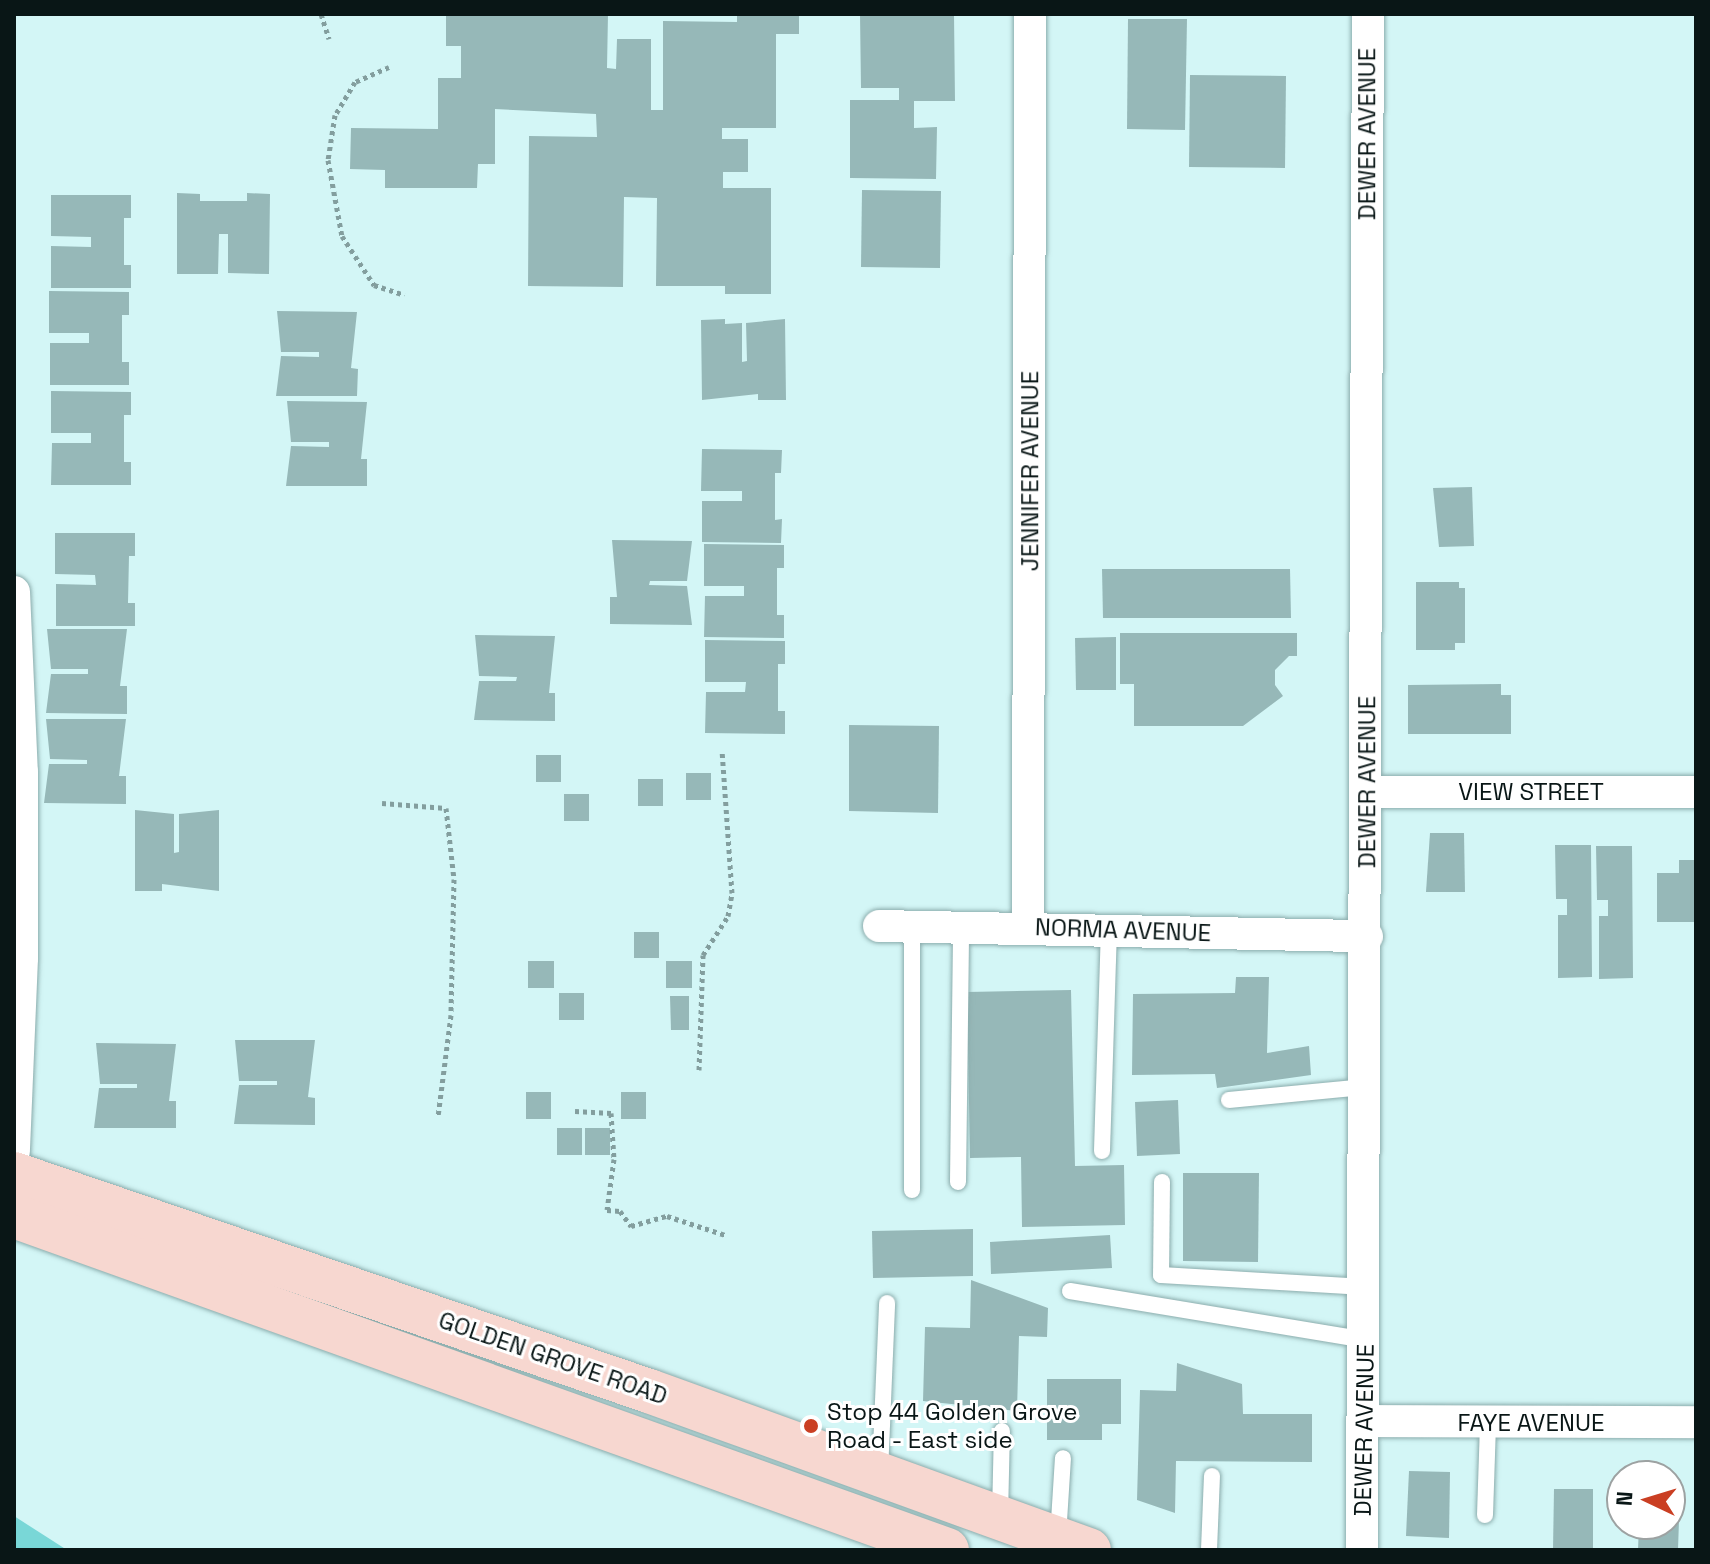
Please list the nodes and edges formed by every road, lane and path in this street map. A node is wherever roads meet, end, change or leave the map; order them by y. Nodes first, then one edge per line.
1 (321, 14) edge
2 (1030, 14) edge
3 (1368, 14) edge
4 (329, 39) dead end
5 (389, 67) dead end
6 (404, 295) dead end
7 (14, 592) edge
8 (722, 750) dead end
9 (1366, 792) junction
10 (1696, 792) edge
11 (382, 803) dead end
12 (879, 926) dead end
13 (912, 926) junction
14 (961, 927) junction
15 (1028, 927) junction
16 (1109, 930) junction
17 (1367, 936) junction
18 (699, 1070) dead end
19 (1365, 1087) junction
20 (1229, 1100) dead end
21 (575, 1111) dead end
22 (438, 1117) dead end
23 (14, 1151) edge
24 (1102, 1151) dead end
25 (14, 1174) edge
26 (958, 1182) dead end
27 (1162, 1182) dead end
28 (912, 1190) dead end
29 (14, 1216) edge
30 (725, 1235) dead end
31 (1365, 1287) junction
32 (1070, 1291) dead end
33 (887, 1303) dead end
34 (1366, 1340) junction
35 (1366, 1421) junction
36 (1696, 1422) edge
37 (1488, 1424) junction
38 (1002, 1431) dead end
39 (1063, 1458) dead end
40 (880, 1474) junction
41 (1212, 1476) dead end
42 (1485, 1515) dead end
43 (1000, 1518) junction
44 (1073, 1544) edge
45 (947, 1550) edge
46 (1209, 1550) edge
47 (1362, 1550) edge

1 - 4 path
2 - 15 street, JENNIFER AVENUE
3 - 9 street, DEWER AVENUE
5 - 6 path
7 - 23 street
8 - 18 path
9 - 10 street, VIEW STREET
9 - 17 street, DEWER AVENUE
11 - 22 path
12 - 13 street, NORMA AVENUE
13 - 14 street, NORMA AVENUE
13 - 28 lane
14 - 15 street, NORMA AVENUE
14 - 26 lane
15 - 16 street, NORMA AVENUE
16 - 17 street, NORMA AVENUE
16 - 24 lane
17 - 19 street, DEWER AVENUE
19 - 20 lane
19 - 31 street, DEWER AVENUE
21 - 30 path
25 - 40 main road, GOLDEN GROVE ROAD
27 - 31 lane
29 - 45 main road, GOLDEN GROVE ROAD
31 - 34 street, DEWER AVENUE
32 - 34 lane
33 - 40 lane
34 - 35 street, DEWER AVENUE
35 - 37 street, FAYE AVENUE
35 - 47 street, DEWER AVENUE
36 - 37 street, FAYE AVENUE
37 - 42 lane
38 - 43 lane
39 - 44 lane
40 - 43 main road, GOLDEN GROVE ROAD
41 - 46 lane
43 - 44 main road, GOLDEN GROVE ROAD

